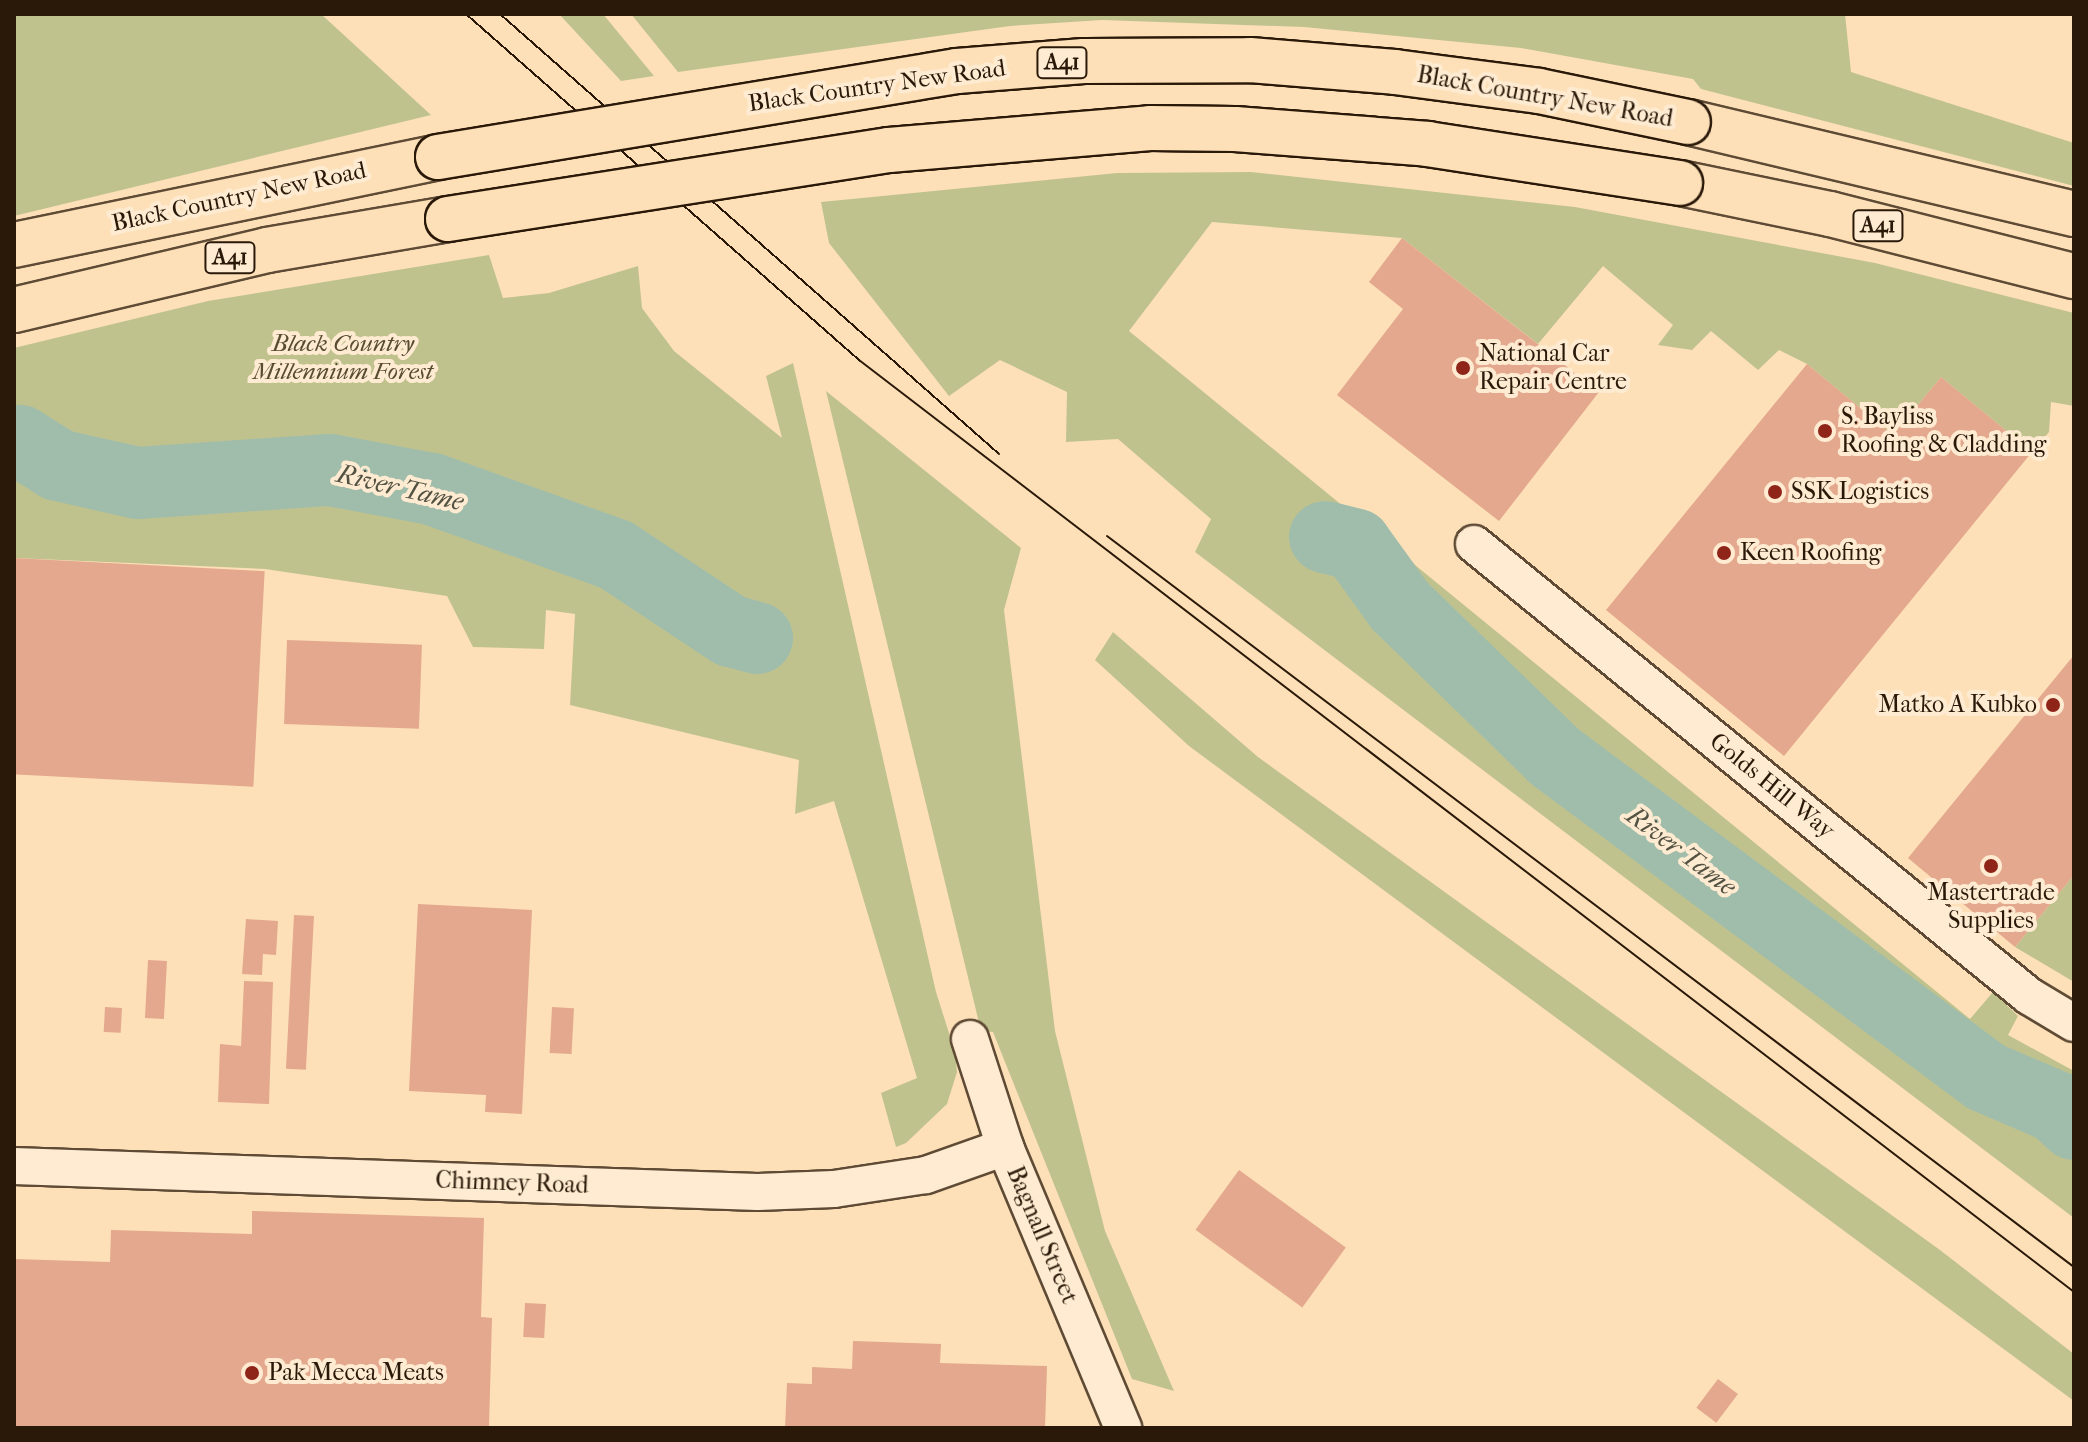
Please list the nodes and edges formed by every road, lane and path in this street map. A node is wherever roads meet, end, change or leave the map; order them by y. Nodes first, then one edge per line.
1 (2074, 214) edge
2 (14, 245) edge
3 (2074, 276) edge
4 (14, 310) edge
5 (1474, 544) dead end
6 (2074, 1023) edge
7 (970, 1039) dead end
8 (1005, 1147) junction
9 (14, 1166) edge
10 (1123, 1428) edge

1 - 2 highway, Black Country New Road / A41, bridge
3 - 4 highway, A41, bridge
5 - 6 street, Golds Hill Way
7 - 8 street, Bagnall Street
8 - 9 street, Chimney Road
8 - 10 street, Bagnall Street

